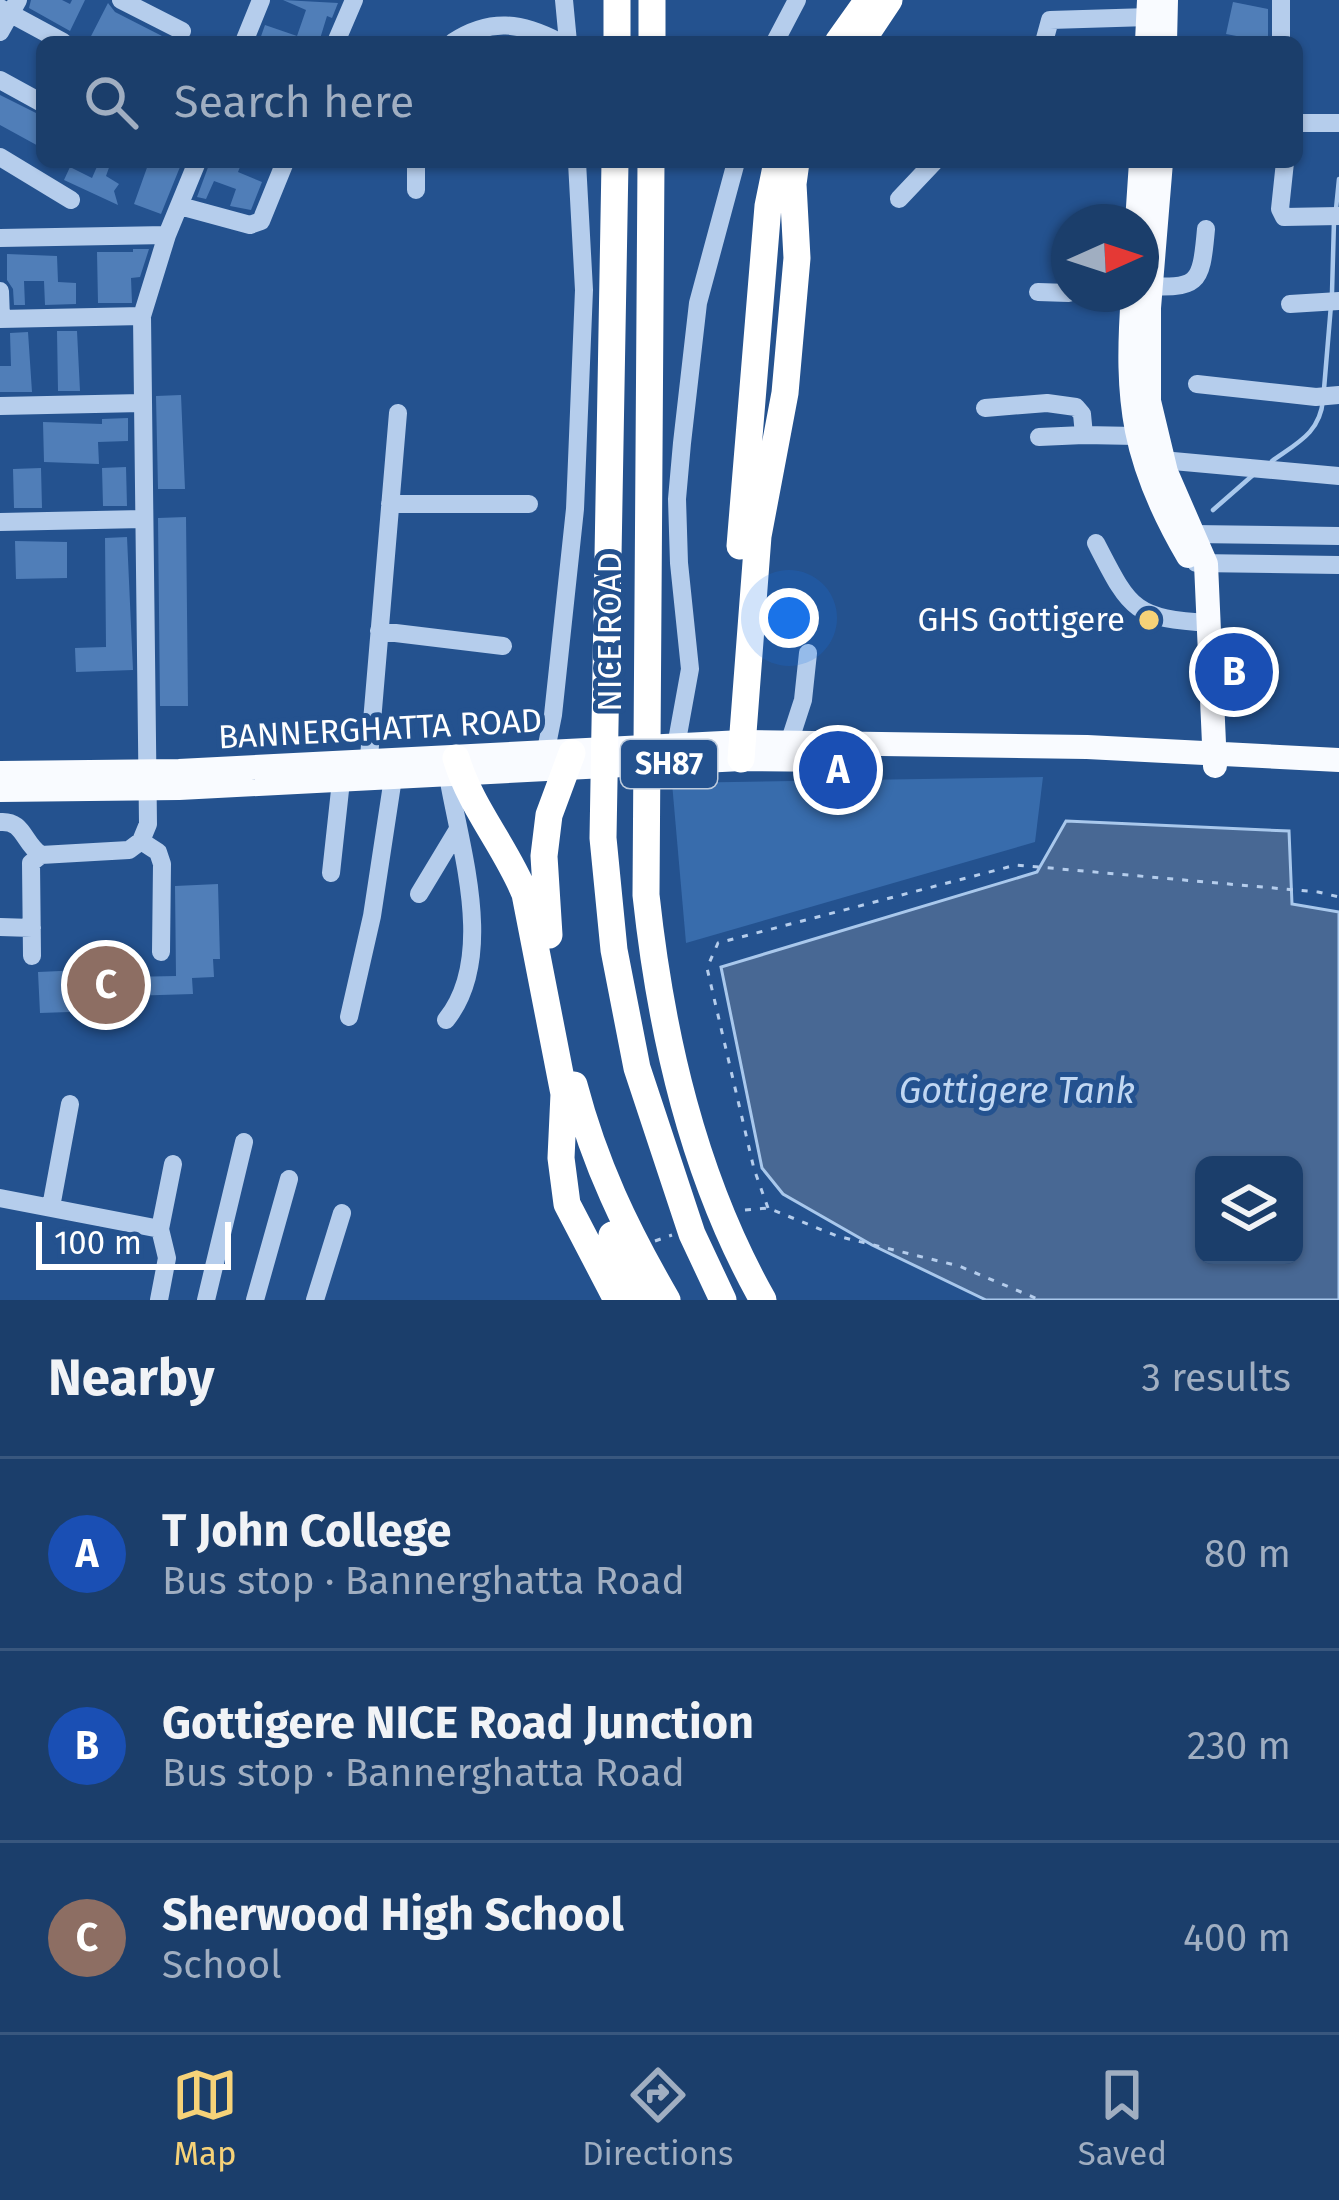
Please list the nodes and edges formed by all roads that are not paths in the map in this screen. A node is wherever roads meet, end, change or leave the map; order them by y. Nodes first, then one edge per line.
1 (121, 0) edge
2 (260, 0) edge
3 (354, 0) edge
4 (564, 0) edge
5 (617, 0) edge
6 (652, 0) edge
7 (797, 0) edge
8 (868, 0) edge
9 (890, 0) edge
10 (1281, 0) edge
11 (10, 7) edge
12 (1153, 15) edge
13 (0, 32) edge
14 (182, 32) dead end
15 (54, 36) edge
16 (246, 36) edge
17 (339, 36) edge
18 (462, 36) edge
19 (547, 36) edge
20 (567, 36) edge
21 (617, 36) edge
22 (652, 36) edge
23 (778, 36) edge
24 (842, 36) edge
25 (865, 36) edge
26 (1046, 36) edge
27 (1281, 36) edge
28 (0, 80) edge
29 (36, 100) edge
30 (1303, 123) edge
31 (1339, 123) edge
32 (0, 157) edge
33 (195, 168) edge
34 (283, 168) edge
35 (416, 168) edge
36 (577, 168) edge
37 (615, 168) edge
38 (651, 168) edge
39 (734, 168) edge
40 (776, 168) edge
41 (796, 168) edge
42 (928, 168) edge
43 (1141, 168) edge
44 (1160, 168) edge
45 (1285, 168) edge
46 (416, 190) dead end
47 (899, 199) dead end
48 (71, 200) dead end
49 (1138, 204) edge
50 (1154, 204) edge
51 (180, 206) junction
52 (1339, 216) edge
53 (1206, 229) dead end
54 (167, 235) junction
55 (0, 238) edge
56 (1159, 289) edge
57 (0, 291) edge
58 (1039, 292) dead end
59 (1051, 292) edge
60 (1339, 301) edge
61 (1290, 304) dead end
62 (1135, 312) edge
63 (1141, 312) edge
64 (142, 316) junction
65 (1, 319) edge
66 (1197, 384) dead end
67 (1329, 396) edge
68 (142, 403) junction
69 (0, 406) edge
70 (985, 408) dead end
71 (398, 413) dead end
72 (1084, 435) junction
73 (1136, 436) junction
74 (1040, 437) dead end
75 (1162, 460) junction
76 (1339, 476) edge
77 (529, 503) dead end
78 (390, 504) junction
79 (143, 519) junction
80 (0, 522) edge
81 (1193, 534) junction
82 (1339, 536) edge
83 (1096, 543) dead end
84 (1339, 566) edge
85 (1201, 570) junction
86 (1211, 623) junction
87 (379, 631) junction
88 (503, 646) dead end
89 (808, 652) dead end
90 (789, 743) junction
91 (676, 746) junction
92 (734, 751) junction
93 (1215, 759) junction
94 (561, 760) junction
95 (1339, 760) edge
96 (455, 770) junction
97 (0, 773) edge
98 (1339, 773) edge
99 (359, 774) junction
100 (393, 778) junction
101 (148, 780) junction
102 (0, 790) edge
103 (0, 822) edge
104 (457, 831) junction
105 (141, 841) junction
106 (40, 855) junction
107 (331, 873) dead end
108 (419, 894) dead end
109 (0, 927) edge
110 (32, 928) junction
111 (161, 952) dead end
112 (32, 956) dead end
113 (350, 1017) dead end
114 (446, 1020) dead end
115 (570, 1093) junction
116 (70, 1104) dead end
117 (583, 1122) junction
118 (244, 1142) dead end
119 (173, 1164) dead end
120 (289, 1179) dead end
121 (0, 1198) edge
122 (51, 1207) junction
123 (342, 1213) dead end
124 (160, 1229) junction
125 (159, 1300) edge
126 (206, 1300) edge
127 (255, 1300) edge
128 (315, 1300) edge
129 (617, 1300) edge
130 (644, 1300) edge
131 (667, 1300) edge
132 (723, 1300) edge
133 (763, 1300) edge

1 - 14 street
2 - 16 street
3 - 17 street
4 - 20 street
5 - 21 highway
6 - 22 highway
7 - 23 street
8 - 24 highway
9 - 25 highway
10 - 27 street
11 - 13 street
11 - 15 street
12 - 26 street
18 - 19 street
28 - 29 street
30 - 31 street
32 - 48 street
33 - 51 street
34 - 51 street
35 - 46 street
36 - 94 street
37 - 132 highway, NICE ROAD
38 - 133 highway, NICE ROAD
39 - 91 street
40 - 92 highway
41 - 92 highway
42 - 47 street
43 - 49 main road
44 - 50 main road
45 - 52 street
51 - 54 street
53 - 56 street
54 - 55 street
54 - 64 street
57 - 65 street
58 - 59 street
60 - 61 street
62 - 73 main road
63 - 75 main road
64 - 65 street
64 - 68 street
66 - 67 street
68 - 69 street
68 - 79 street
70 - 72 street
71 - 78 street
72 - 73 street
72 - 74 street
73 - 85 main road
75 - 76 street
75 - 81 main road
77 - 78 street
78 - 87 street
79 - 80 street
79 - 101 street
81 - 82 street
81 - 85 main road
83 - 86 street
84 - 85 street
85 - 86 main road
86 - 93 main road
87 - 88 street
87 - 99 street
89 - 90 street
90 - 92 main road, BANNERGHATTA ROAD / SH87
90 - 93 main road, BANNERGHATTA ROAD / SH87
91 - 92 main road, BANNERGHATTA ROAD / SH87
91 - 94 main road, BANNERGHATTA ROAD / SH87
92 - 93 main road, BANNERGHATTA ROAD / SH87
92 - 94 main road, BANNERGHATTA ROAD / SH87
93 - 95 main road, BANNERGHATTA ROAD / SH87
93 - 98 main road, BANNERGHATTA ROAD / SH87
94 - 96 main road, BANNERGHATTA ROAD / SH87
94 - 115 highway
96 - 99 main road, BANNERGHATTA ROAD / SH87
96 - 100 main road, BANNERGHATTA ROAD / SH87
96 - 104 street
96 - 115 highway
97 - 101 main road, BANNERGHATTA ROAD / SH87
99 - 100 main road, BANNERGHATTA ROAD / SH87
99 - 101 main road, BANNERGHATTA ROAD / SH87
99 - 107 street
100 - 113 street
101 - 102 main road, BANNERGHATTA ROAD / SH87
101 - 105 street
103 - 106 street
104 - 108 street
104 - 114 street
105 - 106 street
105 - 111 street
106 - 110 street
109 - 110 street
110 - 112 street
115 - 117 highway
115 - 129 highway
116 - 122 street
117 - 130 highway
117 - 131 highway
118 - 126 street
119 - 124 street
120 - 127 street
121 - 122 street
122 - 124 street
123 - 128 street
124 - 125 street

